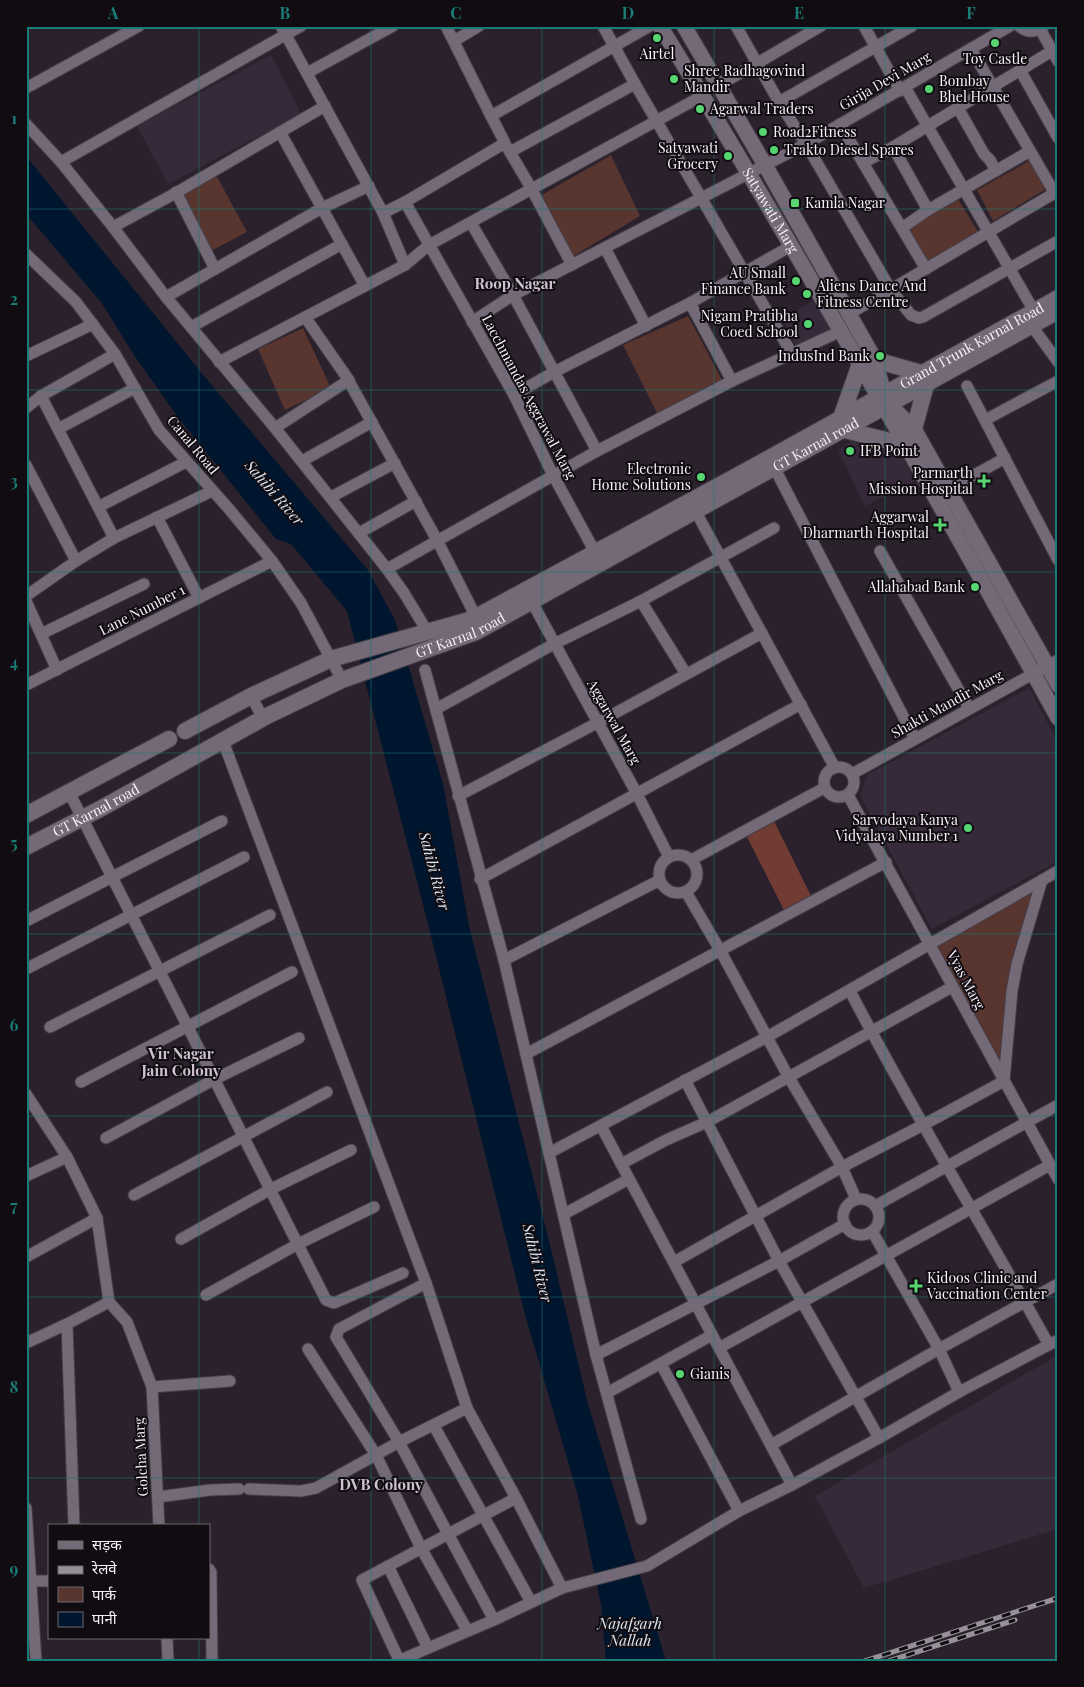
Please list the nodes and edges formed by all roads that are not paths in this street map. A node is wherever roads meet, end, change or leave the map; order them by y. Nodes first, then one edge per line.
1 (139, 26) edge
2 (301, 26) edge
3 (393, 26) edge
4 (446, 26) edge
5 (479, 26) edge
6 (603, 26) edge
7 (650, 26) edge
8 (660, 26) edge
9 (684, 26) edge
10 (736, 26) edge
11 (864, 26) edge
12 (912, 26) edge
13 (1010, 26) edge
14 (1019, 26) edge
15 (818, 27) edge
16 (1042, 28) edge
17 (283, 30) edge
18 (990, 31) edge
19 (454, 41) junction
20 (614, 46) junction
21 (876, 48) junction
22 (971, 50) junction
23 (1055, 56) edge
24 (758, 62) junction
25 (1020, 70) junction
26 (307, 73) junction
27 (635, 84) junction
28 (718, 86) junction
29 (992, 86) junction
30 (26, 88) edge
31 (902, 89) junction
32 (702, 96) junction
33 (779, 102) junction
34 (326, 106) junction
35 (958, 108) junction
36 (491, 116) junction
37 (657, 122) junction
38 (26, 124) edge
39 (840, 124) junction
40 (926, 126) junction
41 (280, 132) junction
42 (1058, 138) edge
43 (806, 144) junction
44 (893, 147) junction
45 (508, 148) junction
46 (1030, 151) junction
47 (61, 162) junction
48 (863, 163) junction
49 (765, 165) junction
50 (996, 171) junction
51 (748, 174) junction
52 (369, 186) junction
53 (531, 188) junction
54 (964, 189) junction
55 (176, 192) junction
56 (1056, 192) edge
57 (702, 197) junction
58 (405, 202) junction
59 (322, 208) junction
60 (928, 210) junction
61 (384, 213) junction
62 (470, 223) junction
63 (114, 227) junction
64 (902, 228) junction
65 (988, 232) junction
66 (1058, 241) edge
67 (342, 244) junction
68 (429, 245) junction
69 (791, 246) junction
70 (605, 248) junction
71 (26, 254) edge
72 (405, 265) junction
73 (572, 265) junction
74 (32, 267) edge
75 (1010, 268) junction
76 (215, 269) junction
77 (926, 269) junction
78 (745, 271) junction
79 (365, 286) junction
80 (891, 290) junction
81 (513, 296) junction
82 (166, 297) junction
83 (1058, 298) edge
84 (690, 303) junction
85 (1058, 312) edge
86 (850, 314) junction
87 (306, 317) junction
88 (1033, 319) junction
89 (472, 322) junction
90 (93, 324) junction
91 (646, 326) junction
92 (191, 328) junction
93 (841, 331) junction
94 (115, 354) junction
95 (792, 354) junction
96 (26, 356) edge
97 (219, 362) junction
98 (867, 362) junction
99 (1058, 362) edge
100 (554, 372) junction
101 (924, 379) junction
102 (349, 380) junction
103 (732, 381) junction
104 (1058, 381) edge
105 (967, 386) dead end
106 (135, 388) junction
107 (514, 395) junction
108 (41, 396) junction
109 (885, 401) junction
110 (26, 408) edge
111 (985, 420) junction
112 (372, 422) junction
113 (843, 424) junction
114 (275, 428) junction
115 (58, 429) junction
116 (914, 429) junction
117 (906, 445) junction
118 (597, 451) junction
119 (1005, 458) junction
120 (302, 461) junction
121 (186, 462) junction
122 (395, 464) junction
123 (26, 465) edge
124 (775, 469) junction
125 (554, 475) junction
126 (949, 489) junction
127 (212, 491) junction
128 (330, 497) junction
129 (416, 501) junction
130 (98, 507) junction
131 (696, 512) junction
132 (157, 517) junction
133 (774, 528) dead end
134 (359, 532) junction
135 (114, 538) junction
136 (437, 540) junction
137 (880, 551) dead end
138 (595, 552) junction
139 (721, 558) junction
140 (1058, 560) edge
141 (76, 561) junction
142 (272, 561) junction
143 (387, 569) junction
144 (144, 584) dead end
145 (26, 596) edge
146 (200, 598) junction
147 (26, 601) edge
148 (641, 601) junction
149 (532, 602) junction
150 (476, 617) junction
151 (421, 633) junction
152 (762, 633) junction
153 (41, 634) junction
154 (554, 644) junction
155 (331, 660) junction
156 (1052, 663) edge
157 (57, 670) junction
158 (425, 670) dead end
159 (686, 674) junction
160 (1033, 674) junction
161 (342, 680) junction
162 (26, 685) edge
163 (1058, 685) edge
164 (251, 696) junction
165 (801, 704) junction
166 (969, 708) junction
167 (436, 709) junction
168 (263, 718) junction
169 (1058, 718) edge
170 (597, 723) junction
171 (185, 731) dead end
172 (169, 739) dead end
173 (915, 739) junction
174 (223, 741) junction
175 (835, 768) junction
176 (852, 774) junction
177 (824, 788) junction
178 (69, 792) junction
179 (637, 794) junction
180 (848, 795) junction
181 (458, 796) junction
182 (26, 815) edge
183 (82, 818) junction
184 (222, 821) dead end
185 (26, 847) edge
186 (244, 857) dead end
187 (669, 857) junction
188 (691, 860) junction
189 (886, 862) junction
190 (1058, 871) edge
191 (112, 877) junction
192 (480, 879) junction
193 (660, 880) junction
194 (1042, 880) junction
195 (686, 892) junction
196 (270, 915) dead end
197 (132, 916) junction
198 (26, 921) edge
199 (930, 945) junction
200 (720, 950) junction
201 (504, 960) junction
202 (26, 969) edge
203 (159, 970) junction
204 (292, 972) dead end
205 (952, 987) junction
206 (850, 990) junction
207 (188, 1026) junction
208 (50, 1027) dead end
209 (871, 1032) junction
210 (767, 1037) junction
211 (299, 1038) dead end
212 (526, 1054) junction
213 (788, 1076) junction
214 (214, 1079) junction
215 (686, 1080) junction
216 (1004, 1081) junction
217 (81, 1082) dead end
218 (327, 1092) dead end
219 (26, 1094) edge
220 (1058, 1105) edge
221 (707, 1122) junction
222 (1026, 1122) junction
223 (923, 1125) junction
224 (601, 1126) junction
225 (244, 1136) junction
226 (106, 1138) dead end
227 (350, 1150) dead end
228 (549, 1153) junction
229 (67, 1157) junction
230 (621, 1164) junction
231 (947, 1165) junction
232 (1050, 1165) junction
233 (842, 1167) junction
234 (26, 1176) edge
235 (629, 1179) junction
236 (1058, 1179) edge
237 (271, 1189) junction
238 (134, 1195) dead end
239 (856, 1200) junction
240 (875, 1206) junction
241 (374, 1207) dead end
242 (971, 1209) junction
243 (564, 1214) junction
244 (757, 1216) junction
245 (97, 1218) junction
246 (845, 1224) junction
247 (872, 1231) junction
248 (181, 1240) dead end
249 (298, 1244) junction
250 (886, 1256) junction
251 (26, 1257) edge
252 (780, 1261) junction
253 (674, 1262) junction
254 (403, 1273) dead end
255 (426, 1283) junction
256 (1058, 1284) edge
257 (206, 1295) dead end
258 (109, 1302) junction
259 (803, 1302) junction
260 (1025, 1302) junction
261 (695, 1303) junction
262 (67, 1324) junction
263 (712, 1335) junction
264 (1053, 1342) edge
265 (26, 1343) edge
266 (719, 1348) junction
267 (308, 1349) dead end
268 (939, 1349) junction
269 (596, 1355) junction
270 (661, 1364) junction
271 (230, 1381) dead end
272 (152, 1387) junction
273 (959, 1392) junction
274 (607, 1393) junction
275 (856, 1398) junction
276 (468, 1408) junction
277 (434, 1426) junction
278 (879, 1438) junction
279 (399, 1442) junction
280 (771, 1445) junction
281 (376, 1455) junction
282 (792, 1485) junction
283 (158, 1497) junction
284 (516, 1498) junction
285 (26, 1508) edge
286 (739, 1511) junction
287 (483, 1516) junction
288 (641, 1519) dead end
289 (74, 1524) edge
290 (160, 1524) edge
291 (448, 1534) junction
292 (422, 1548) junction
293 (388, 1566) junction
294 (210, 1570) edge
295 (29, 1581) edge
296 (48, 1581) edge
297 (562, 1588) junction
298 (531, 1602) junction
299 (494, 1620) junction
300 (467, 1630) junction
301 (167, 1640) edge
302 (428, 1648) junction
303 (399, 1660) edge
304 (36, 1661) edge
305 (168, 1661) edge
306 (212, 1661) edge

1 - 30 street
2 - 17 street
3 - 26 street
4 - 19 street
5 - 19 street
6 - 20 street
7 - 20 street
8 - 32 street, Satyawati Marg
9 - 28 street, Satyawati Marg
10 - 24 street
11 - 21 street
12 - 21 street
13 - 18 street, Girija Devi Marg
14 - 16 street
15 - 24 street
16 - 23 street
17 - 26 street
17 - 47 street
18 - 22 street, Girija Devi Marg
19 - 36 street
20 - 27 street
20 - 36 street
21 - 31 street
21 - 33 street
22 - 29 street
22 - 31 street, Girija Devi Marg
23 - 25 street
24 - 28 street
24 - 33 street
25 - 29 street
25 - 42 street
26 - 34 street
27 - 37 street
27 - 45 street
28 - 49 street, Satyawati Marg
29 - 35 street
29 - 46 street
31 - 39 street, Girija Devi Marg
31 - 40 street
32 - 37 street
32 - 51 street, Satyawati Marg
33 - 43 street
34 - 41 street
34 - 52 street
35 - 40 street
35 - 50 street
36 - 45 street
37 - 53 street
37 - 57 street
38 - 47 street
39 - 43 street, Girija Devi Marg
39 - 48 street
40 - 44 street
40 - 54 street
41 - 55 street
41 - 59 street
43 - 49 street, Girija Devi Marg
43 - 80 street
44 - 48 street
44 - 60 street
45 - 53 street
45 - 58 street
46 - 50 street
46 - 56 street
47 - 63 street
48 - 64 street
49 - 51 street, Girija Devi Marg
49 - 86 street, Satyawati Marg
50 - 54 street
51 - 57 street, Girija Devi Marg
51 - 69 street, Satyawati Marg
52 - 59 street
52 - 61 street
53 - 62 street
53 - 73 street
54 - 60 street
54 - 65 street
55 - 63 street
55 - 76 street
56 - 65 street
57 - 70 street, Girija Devi Marg
57 - 78 street
58 - 61 street
58 - 68 street, Lacchmandas Aggrawal Marg
59 - 67 street
59 - 76 street
60 - 64 street
61 - 72 street
62 - 68 street
62 - 81 street
63 - 82 street
64 - 77 street
65 - 75 street
65 - 77 street
66 - 75 street
67 - 79 street
67 - 92 street
68 - 72 street
68 - 89 street, Lacchmandas Aggrawal Marg
69 - 78 street
69 - 93 street, Satyawati Marg
70 - 73 street, Girija Devi Marg
70 - 91 street
71 - 74 street, Canal Road
72 - 79 street
73 - 81 street, Girija Devi Marg
74 - 90 street, Canal Road
75 - 80 street
75 - 88 street
76 - 82 street
77 - 80 street
78 - 84 street
78 - 95 street
79 - 87 street
80 - 86 street
81 - 89 street, Girija Devi Marg
81 - 100 street
82 - 92 street
83 - 88 main road, Grand Trunk Karnal Road
84 - 91 street
84 - 103 street
85 - 88 main road, Grand Trunk Karnal Road
86 - 98 street, Satyawati Marg
87 - 97 street
87 - 102 street
88 - 99 street
88 - 101 main road, Grand Trunk Karnal Road
89 - 107 street, Lacchmandas Aggrawal Marg
90 - 94 street, Canal Road
90 - 96 street
91 - 100 street
92 - 97 street
93 - 95 street
93 - 98 street, Satyawati Marg
94 - 106 street, Canal Road
94 - 108 street
95 - 103 street
97 - 114 street
98 - 101 main road
98 - 109 street, Satyawati Marg
98 - 113 main road
100 - 107 street
100 - 118 street
101 - 109 main road, Grand Trunk Karnal Road
101 - 116 main road
102 - 112 street
102 - 114 street
103 - 118 street
104 - 111 street
105 - 111 street
106 - 115 street
106 - 121 street, Canal Road
107 - 125 street, Lacchmandas Aggrawal Marg
108 - 110 street
108 - 115 street
109 - 113 main road, GT Karnal road
109 - 116 street
109 - 117 street
111 - 119 street
112 - 120 street
112 - 122 street
113 - 117 main road
113 - 124 main road, GT Karnal road
113 - 138 main road, GT Karnal road
114 - 120 street
115 - 130 street
116 - 126 street
117 - 160 street
118 - 125 street
119 - 126 street
119 - 140 street
120 - 128 street
121 - 127 street, Canal Road
121 - 130 street
122 - 128 street
122 - 129 street
123 - 141 street
124 - 131 main road, GT Karnal road
124 - 173 street
125 - 136 street
125 - 138 street, Lacchmandas Aggrawal Marg
126 - 156 street
127 - 132 street
127 - 142 street, Canal Road
128 - 134 street
129 - 134 street
129 - 136 street
130 - 135 street
131 - 139 street
131 - 149 main road, GT Karnal road
132 - 135 street
132 - 146 street
133 - 139 street
134 - 143 street
135 - 141 street
136 - 143 street
136 - 150 street
137 - 166 street
138 - 150 main road, GT Karnal road
139 - 148 street
139 - 152 street
141 - 145 street
142 - 146 street, Lane Number 1
142 - 155 street, Canal Road
143 - 151 street
144 - 153 street
146 - 157 street, Lane Number 1
147 - 153 street
148 - 154 street
148 - 159 street
149 - 154 street, Aggarwal Marg
149 - 161 main road, GT Karnal road
150 - 151 main road, GT Karnal road
151 - 155 main road, GT Karnal road
152 - 159 street
152 - 165 street
153 - 157 street
154 - 167 street
154 - 170 street, Aggarwal Marg
155 - 161 street, Canal Road
155 - 164 main road, GT Karnal road
156 - 160 street, Shakti Mandir Marg
156 - 163 street
157 - 162 street, Lane Number 1
158 - 167 street
159 - 170 street
160 - 166 street, Shakti Mandir Marg
160 - 169 street
161 - 168 main road, GT Karnal road
164 - 168 street
164 - 171 main road, GT Karnal road
165 - 175 street
165 - 179 street
166 - 173 street, Shakti Mandir Marg
167 - 181 street
168 - 174 main road, GT Karnal road
170 - 179 street, Aggarwal Marg
170 - 181 street
172 - 178 main road, GT Karnal road
173 - 176 street, Shakti Mandir Marg
174 - 183 main road, GT Karnal road
174 - 255 street
175 - 176 street
175 - 177 street
176 - 180 street
177 - 180 street
177 - 188 street
178 - 182 main road, GT Karnal road
178 - 183 street
179 - 187 street, Aggarwal Marg
179 - 192 street
180 - 189 street, Vyas Marg
181 - 192 street
183 - 185 main road, GT Karnal road
183 - 191 street
184 - 191 street
186 - 197 street
187 - 188 street
187 - 193 street
188 - 195 street
189 - 199 street, Vyas Marg
189 - 200 street
190 - 194 street
191 - 197 street
191 - 198 street
192 - 201 street
193 - 195 street
193 - 201 street
194 - 199 street
194 - 216 street
195 - 200 street
196 - 203 street
197 - 202 street
197 - 203 street
199 - 205 street, Vyas Marg
199 - 206 street
200 - 210 street
200 - 212 street
201 - 212 street
203 - 207 street
203 - 208 street
204 - 207 street
205 - 209 street
205 - 216 street, Vyas Marg
206 - 209 street
206 - 210 street
207 - 214 street
207 - 217 street
209 - 213 street
209 - 223 street
210 - 213 street
210 - 215 street
211 - 214 street
212 - 228 street
213 - 221 street
213 - 233 street
214 - 225 street
214 - 226 street
215 - 221 street
215 - 224 street
216 - 222 street, Vyas Marg
216 - 223 street
218 - 225 street
219 - 229 street
220 - 222 street
221 - 230 street
221 - 244 street
222 - 231 street
222 - 232 street, Vyas Marg
223 - 231 street
223 - 233 street
224 - 228 street
224 - 230 street
225 - 237 street
225 - 238 street
227 - 237 street
228 - 243 street
229 - 234 street
229 - 245 street
230 - 235 street
231 - 240 street
231 - 242 street
232 - 236 street, Vyas Marg
232 - 242 street
233 - 239 street
233 - 244 street
235 - 243 street
235 - 253 street
237 - 248 street
237 - 249 street
239 - 240 street
239 - 246 street
240 - 247 street
241 - 249 street
242 - 250 street
242 - 260 street
243 - 269 street
244 - 252 street
244 - 253 street
245 - 251 street
245 - 258 street
246 - 247 street
246 - 252 street
247 - 250 street
249 - 254 street
249 - 257 street
250 - 259 street
250 - 268 street
252 - 259 street
252 - 261 street
253 - 261 street
255 - 276 street
255 - 279 street
256 - 260 street
258 - 262 street
258 - 272 street, Golcha Marg
259 - 266 street
259 - 275 street
260 - 264 street
260 - 268 street
261 - 263 street
261 - 269 street
262 - 265 street
262 - 289 street
263 - 266 street
263 - 270 street
264 - 273 street
266 - 280 street
267 - 281 street
268 - 273 street
268 - 275 street
269 - 274 street
270 - 274 street
270 - 286 street
271 - 272 street
272 - 283 street, Golcha Marg
273 - 278 street
274 - 288 street
275 - 278 street
275 - 280 street
276 - 277 street
276 - 284 street
277 - 279 street
277 - 287 street
278 - 282 street
279 - 281 street
279 - 291 street
280 - 282 street
281 - 283 street
281 - 292 street
282 - 286 street
283 - 290 street, Golcha Marg
284 - 287 street
284 - 297 street
285 - 295 street
286 - 297 street
287 - 291 street
287 - 298 street
291 - 292 street
291 - 299 street
292 - 293 street
292 - 300 street
293 - 302 street
293 - 303 street
294 - 306 street
295 - 296 street
295 - 304 street
297 - 298 street
298 - 299 street
299 - 300 street
300 - 302 street
301 - 305 street
302 - 303 street

